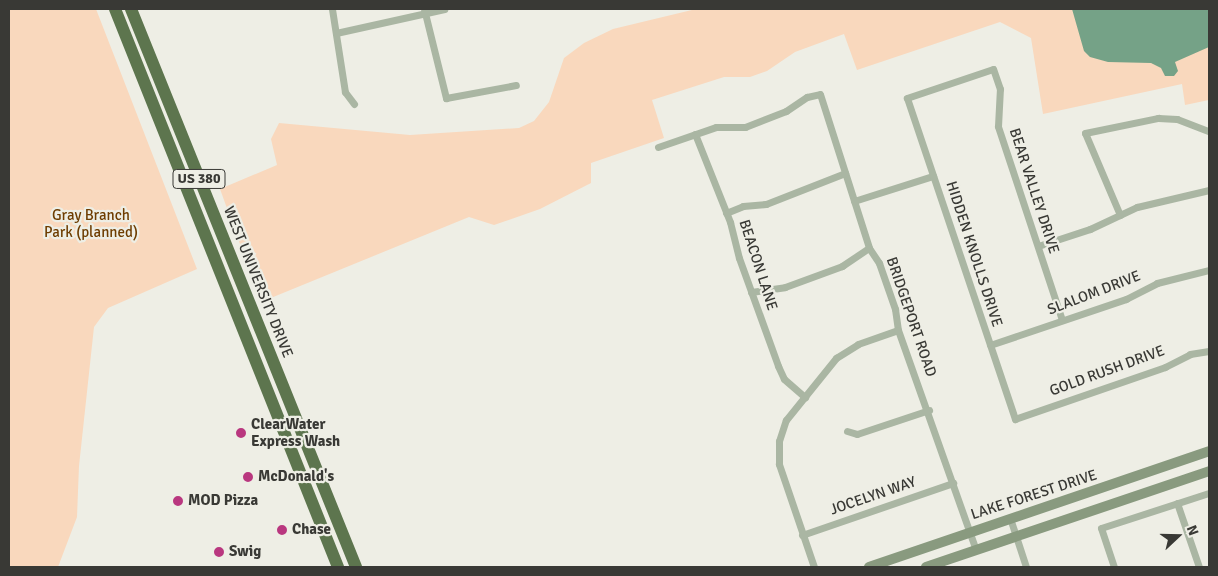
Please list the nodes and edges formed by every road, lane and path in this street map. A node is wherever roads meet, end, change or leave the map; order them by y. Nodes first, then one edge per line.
1 (115, 9) edge
2 (130, 9) edge
3 (332, 9) edge
4 (444, 9) edge
5 (425, 11) edge
6 (336, 33) junction
7 (516, 85) dead end
8 (907, 98) joint
9 (354, 104) dead end
10 (1209, 132) edge
11 (696, 134) junction
12 (658, 147) dead end
13 (845, 173) junction
14 (933, 176) junction
15 (1209, 190) edge
16 (854, 201) junction
17 (726, 213) junction
18 (1120, 215) junction
19 (209, 242) junction
20 (1038, 246) junction
21 (869, 248) junction
22 (1209, 270) edge
23 (751, 292) junction
24 (1062, 320) junction
25 (898, 330) junction
26 (990, 345) junction
27 (268, 349) junction
28 (1209, 351) edge
29 (805, 397) junction
30 (929, 410) junction
31 (1015, 419) joint
32 (847, 431) dead end
33 (1209, 451) edge
34 (1209, 471) edge
35 (953, 483) junction
36 (1209, 492) edge
37 (1177, 503) junction
38 (1010, 518) junction
39 (970, 532) junction
40 (802, 535) junction
41 (1016, 536) junction
42 (976, 550) junction
43 (338, 567) edge
44 (356, 567) edge
45 (814, 567) edge
46 (869, 567) edge
47 (926, 567) edge
48 (1026, 567) edge
49 (1114, 567) edge
50 (1199, 567) edge

1 - 19 highway, WEST UNIVERSITY DRIVE / US 380
2 - 27 highway, WEST UNIVERSITY DRIVE / US 380
3 - 6 street
4 - 5 street
5 - 6 street
5 - 7 street
6 - 9 street
8 - 14 street, HIDDEN KNOLLS DRIVE
8 - 20 street, BEAR VALLEY DRIVE
10 - 18 street
11 - 12 street
11 - 13 street, BRIDGEPORT ROAD
11 - 17 street, BEACON LANE
13 - 16 street, BRIDGEPORT ROAD
13 - 17 street
14 - 16 street
14 - 26 street, HIDDEN KNOLLS DRIVE
15 - 18 street
16 - 21 street, BRIDGEPORT ROAD
17 - 23 street, BEACON LANE
18 - 20 street
19 - 27 highway
19 - 43 highway, WEST UNIVERSITY DRIVE / US 380
20 - 24 street, BEAR VALLEY DRIVE
21 - 23 street
21 - 25 street, BRIDGEPORT ROAD
22 - 24 street, SLALOM DRIVE
23 - 29 street, BEACON LANE
24 - 26 street, SLALOM DRIVE
25 - 29 street
25 - 30 street, BRIDGEPORT ROAD
26 - 31 street, HIDDEN KNOLLS DRIVE
27 - 44 highway, WEST UNIVERSITY DRIVE / US 380
28 - 31 street, GOLD RUSH DRIVE
29 - 40 street
30 - 32 street
30 - 35 street, BRIDGEPORT ROAD
33 - 38 main road, LAKE FOREST DRIVE
34 - 41 main road
35 - 39 street, BRIDGEPORT ROAD
35 - 40 street, JOCELYN WAY
36 - 37 street
37 - 49 street
37 - 50 street
38 - 39 main road, LAKE FOREST DRIVE
38 - 41 street
39 - 42 street, BRIDGEPORT ROAD
39 - 46 main road, LAKE FOREST DRIVE
40 - 45 street
41 - 42 main road
41 - 48 street
42 - 47 main road

